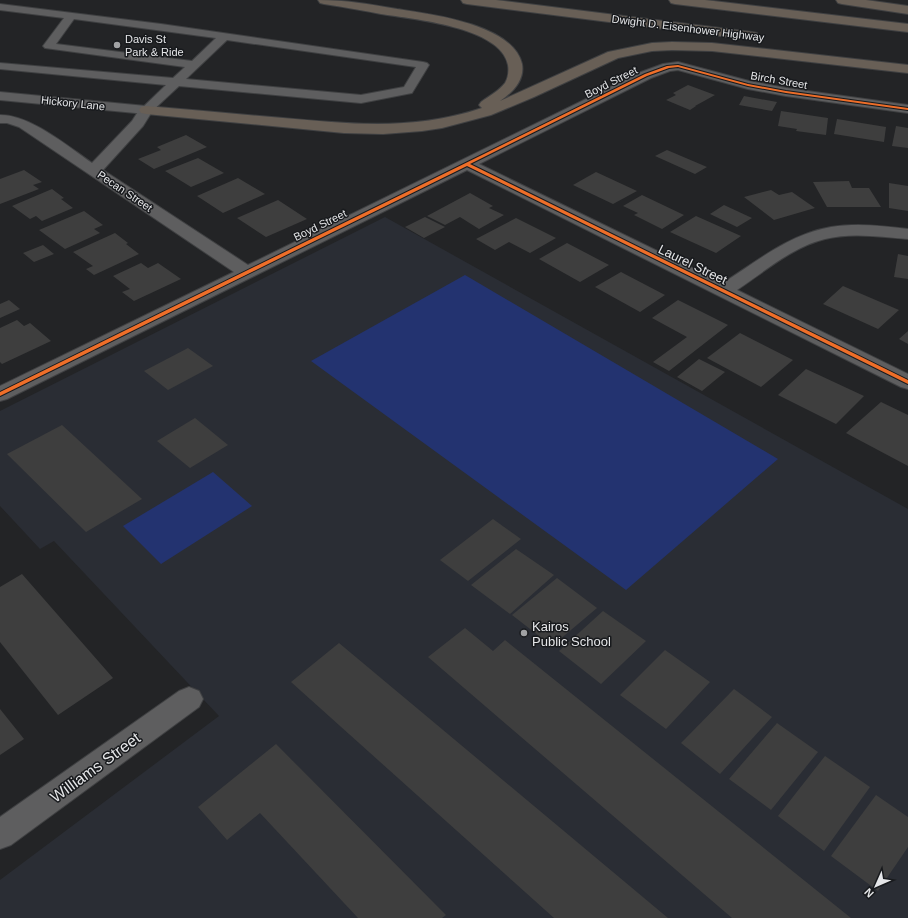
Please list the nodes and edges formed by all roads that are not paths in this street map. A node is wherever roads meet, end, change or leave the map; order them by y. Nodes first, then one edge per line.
1 (324, 0) edge
2 (467, 0) edge
3 (675, 0) edge
4 (842, 0) edge
5 (0, 7) edge
6 (908, 10) edge
7 (71, 16) junction
8 (908, 28) edge
9 (225, 36) junction
10 (761, 38) dead end
11 (195, 65) junction
12 (0, 66) edge
13 (908, 69) edge
14 (649, 74) joint
15 (176, 82) junction
16 (0, 96) edge
17 (908, 109) edge
18 (146, 110) junction
19 (470, 116) junction
20 (0, 119) edge
21 (468, 165) junction
22 (94, 170) junction
23 (908, 234) edge
24 (246, 272) junction
25 (724, 291) junction
26 (908, 382) edge
27 (0, 394) edge
28 (189, 699) dead end
29 (0, 835) edge

1 - 19 highway
2 - 10 highway, Dwight D. Eisenhower Highway
3 - 8 highway
4 - 6 highway
5 - 7 lane
7 - 9 lane
7 - 11 lane
9 - 11 lane
9 - 15 lane
11 - 15 lane
12 - 15 lane
13 - 19 highway
14 - 17 street, Birch Street
14 - 21 street, Boyd Street
15 - 18 lane
16 - 18 street, Hickory Lane
18 - 19 highway
18 - 22 street
20 - 22 street, Pecan Street
21 - 24 street, Boyd Street
21 - 25 street, Laurel Street
22 - 24 street, Pecan Street
23 - 25 street
24 - 27 street, Boyd Street
25 - 26 street, Laurel Street
28 - 29 street, Williams Street

